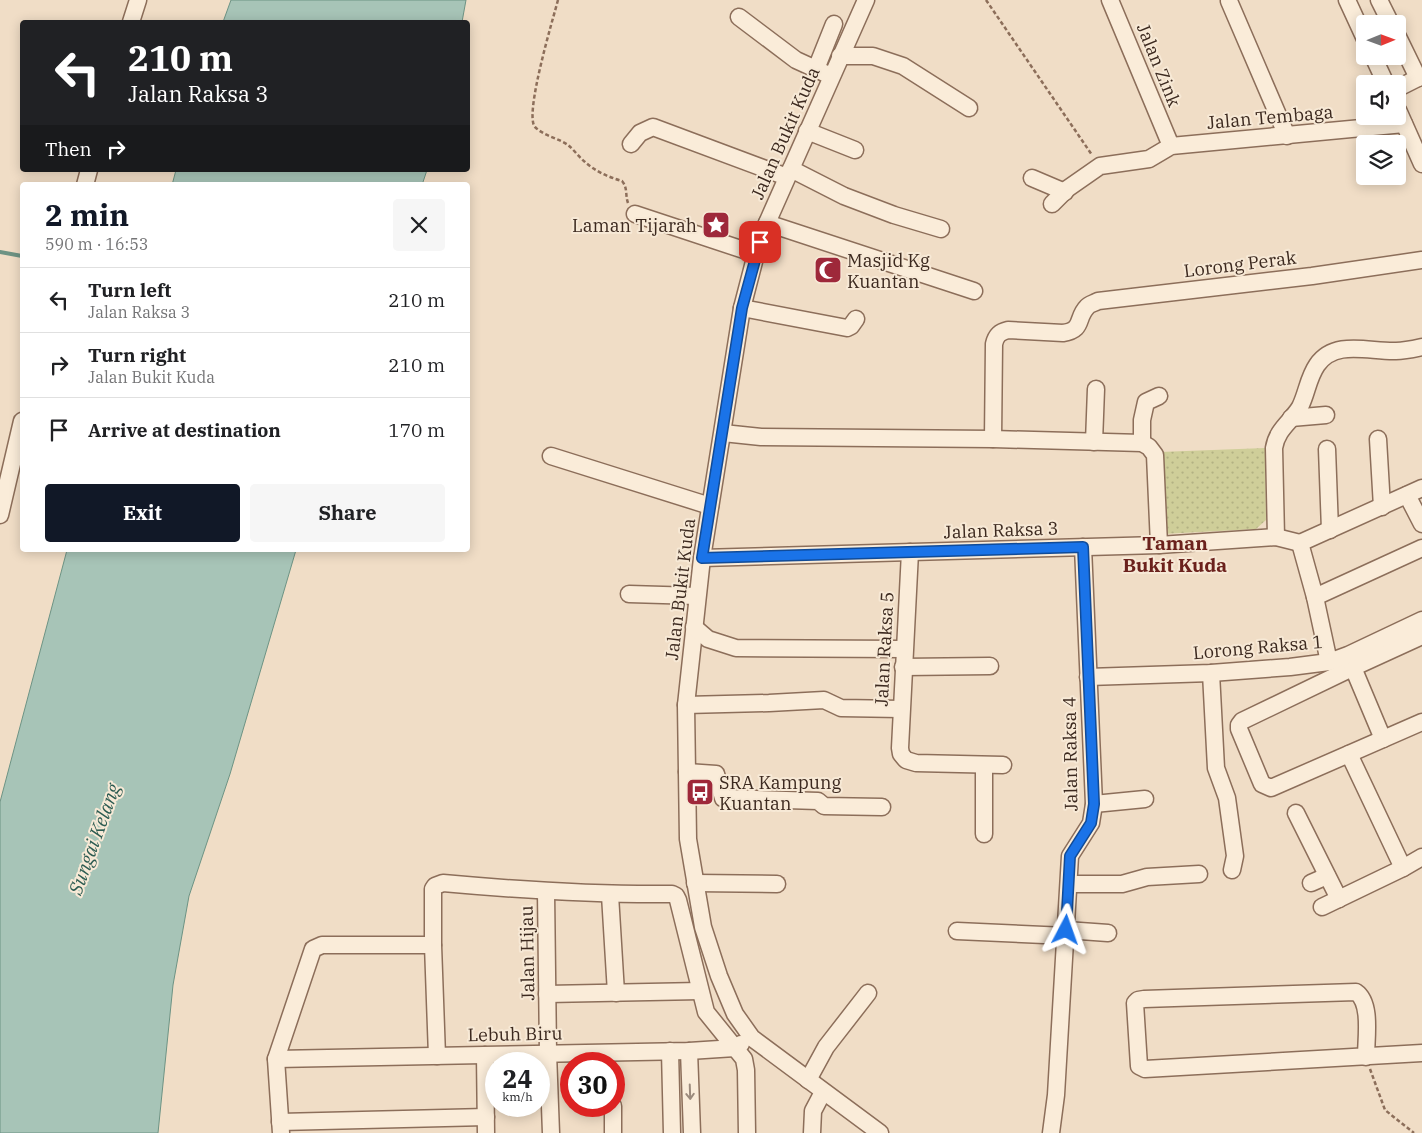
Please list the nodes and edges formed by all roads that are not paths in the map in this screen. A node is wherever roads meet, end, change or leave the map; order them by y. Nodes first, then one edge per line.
1 (137, 0) edge
2 (866, 0) edge
3 (1110, 0) edge
4 (1229, 0) edge
5 (1347, 0) edge
6 (1379, 0) edge
7 (1386, 15) edge
8 (739, 17) dead end
9 (132, 20) edge
10 (1356, 20) edge
11 (834, 24) dead end
12 (1406, 52) edge
13 (840, 56) junction
14 (816, 69) junction
15 (831, 76) junction
16 (1420, 77) edge
17 (1406, 84) edge
18 (969, 108) dead end
19 (1356, 124) edge
20 (1405, 125) edge
21 (807, 131) junction
22 (1286, 136) junction
23 (631, 144) dead end
24 (1171, 146) junction
25 (855, 150) dead end
26 (1422, 164) edge
27 (789, 173) junction
28 (1032, 178) dead end
29 (1065, 192) junction
30 (1052, 204) dead end
31 (635, 214) road end
32 (767, 223) junction
33 (941, 229) dead end
34 (756, 254) junction
35 (1422, 260) edge
36 (974, 291) dead end
37 (742, 308) junction
38 (856, 319) dead end
39 (1422, 347) edge
40 (1096, 388) dead end
41 (1159, 396) dead end
42 (1326, 415) dead end
43 (1291, 418) junction
44 (20, 430) edge
45 (723, 433) junction
46 (992, 439) junction
47 (1378, 439) dead end
48 (1094, 442) junction
49 (1142, 443) junction
50 (1327, 450) dead end
51 (551, 456) dead end
52 (1415, 492) edge
53 (710, 506) junction
54 (1382, 507) junction
55 (0, 515) edge
56 (1422, 524) edge
57 (1330, 530) junction
58 (1276, 538) junction
59 (1300, 544) junction
60 (1159, 545) junction
61 (1083, 547) junction
62 (1422, 548) edge
63 (910, 552) junction
64 (702, 558) junction
65 (629, 594) dead end
66 (697, 596) junction
67 (1314, 598) junction
68 (1422, 620) edge
69 (694, 627) junction
70 (1422, 636) edge
71 (904, 649) junction
72 (1329, 662) junction
73 (1350, 662) junction
74 (990, 666) dead end
75 (903, 667) junction
76 (1211, 673) junction
77 (1088, 676) junction
78 (686, 705) junction
79 (901, 709) junction
80 (1422, 722) edge
81 (1383, 739) junction
82 (1349, 754) junction
83 (1003, 765) dead end
84 (984, 766) junction
85 (686, 772) junction
86 (1145, 799) dead end
87 (1094, 804) junction
88 (882, 807) dead end
89 (1296, 813) dead end
90 (984, 834) dead end
91 (1422, 857) edge
92 (1403, 868) junction
93 (1232, 870) dead end
94 (1198, 874) dead end
95 (1327, 876) junction
96 (1311, 883) dead end
97 (695, 884) junction
98 (777, 884) dead end
99 (1069, 884) junction
100 (546, 892) junction
101 (610, 895) junction
102 (1339, 899) junction
103 (1322, 907) dead end
104 (957, 932) dead end
105 (1108, 932) dead end
106 (1066, 933) junction
107 (433, 945) junction
108 (700, 990) junction
109 (616, 993) junction
110 (868, 993) dead end
111 (547, 994) junction
112 (752, 1038) junction
113 (735, 1048) junction
114 (670, 1051) junction
115 (689, 1051) junction
116 (548, 1052) edge
117 (1422, 1053) edge
118 (485, 1055) edge
119 (437, 1056) junction
120 (625, 1056) edge
121 (1366, 1056) junction
122 (276, 1059) junction
123 (808, 1080) junction
124 (823, 1092) junction
125 (550, 1106) edge
126 (613, 1117) edge
127 (486, 1125) edge
128 (281, 1128) edge
129 (551, 1133) edge
130 (613, 1133) edge
131 (672, 1133) edge
132 (692, 1133) edge
133 (747, 1133) edge
134 (812, 1133) edge
135 (880, 1133) edge
136 (1051, 1133) edge

1 - 9 street
2 - 13 street, Jalan Bukit Kuda
3 - 24 street, Jalan Zink
4 - 22 street
5 - 10 street
6 - 7 street
8 - 14 street
11 - 14 street
12 - 16 street
13 - 15 street, Jalan Bukit Kuda
13 - 18 street
14 - 15 street
15 - 21 street, Jalan Bukit Kuda
16 - 17 street
19 - 22 street, Jalan Tembaga
20 - 26 street
21 - 25 street
21 - 27 street, Jalan Bukit Kuda
22 - 24 street, Jalan Tembaga
23 - 27 street
24 - 29 street
27 - 32 street, Jalan Bukit Kuda
27 - 33 street
28 - 29 street
29 - 30 street
31 - 34 street
32 - 34 street, Jalan Bukit Kuda
32 - 36 street
34 - 37 street, Jalan Bukit Kuda
35 - 46 street, Lorong Perak
37 - 38 street
37 - 45 street, Jalan Bukit Kuda
39 - 43 street
40 - 48 street
41 - 49 street
42 - 43 street
43 - 58 street
44 - 55 street
45 - 46 street
45 - 53 street, Jalan Bukit Kuda
46 - 48 street
47 - 54 street
48 - 49 street
49 - 60 street
50 - 57 street
51 - 53 street
52 - 54 street
52 - 56 street
53 - 64 street, Jalan Bukit Kuda
54 - 57 street
57 - 59 street
58 - 59 street, Jalan Raksa 3
58 - 60 street, Jalan Raksa 3
59 - 67 street
60 - 61 street, Jalan Raksa 3
61 - 63 street, Jalan Raksa 3
61 - 77 street, Jalan Raksa 4
62 - 67 street
63 - 64 street, Jalan Raksa 3
63 - 71 street, Jalan Raksa 5
64 - 66 street, Jalan Bukit Kuda
65 - 66 street
66 - 69 street, Jalan Bukit Kuda
67 - 72 street
68 - 73 street, Lorong Raksa 1
69 - 71 street
69 - 78 street, Jalan Bukit Kuda
70 - 73 street
71 - 75 street, Jalan Raksa 5
72 - 73 street, Lorong Raksa 1
72 - 76 street, Lorong Raksa 1
73 - 81 street
73 - 82 street
74 - 75 street
75 - 79 street, Jalan Raksa 5
76 - 77 street, Lorong Raksa 1
76 - 93 street
77 - 87 street, Jalan Raksa 4
78 - 79 street
78 - 85 street, Jalan Bukit Kuda
79 - 84 street, Jalan Raksa 5
80 - 81 street
81 - 82 street
82 - 92 street
83 - 84 street
84 - 90 street
85 - 88 street
85 - 97 street, Jalan Bukit Kuda
86 - 87 street
87 - 99 street, Jalan Raksa 4
89 - 95 street
91 - 92 street
92 - 102 street
94 - 99 street
95 - 96 street
95 - 102 street
97 - 98 street
97 - 112 street, Jalan Bukit Kuda
99 - 106 street, Jalan Raksa 4
100 - 101 street
100 - 107 street
100 - 111 street, Jalan Hijau
101 - 108 street
101 - 109 street
102 - 103 street
104 - 106 street
105 - 106 street
106 - 136 street, Jalan Raksa 4
107 - 119 street
107 - 122 street
108 - 109 street
108 - 113 street
109 - 111 street
110 - 123 street
111 - 116 street, Jalan Hijau
112 - 113 street, Lebuh Biru
112 - 123 street, Jalan Bukit Kuda
113 - 115 street, Lebuh Biru
113 - 133 street
114 - 115 street, Lebuh Biru
114 - 120 street, Lebuh Biru
114 - 131 street
115 -> 132 street
117 - 121 street
118 - 119 street, Lebuh Biru
119 - 122 street, Lebuh Biru
121 - 121 street
122 - 128 street
123 - 124 street, Jalan Bukit Kuda
124 - 134 street
124 - 135 street, Jalan Bukit Kuda
125 - 129 street, Jalan Hijau
126 - 130 street
127 - 128 street

